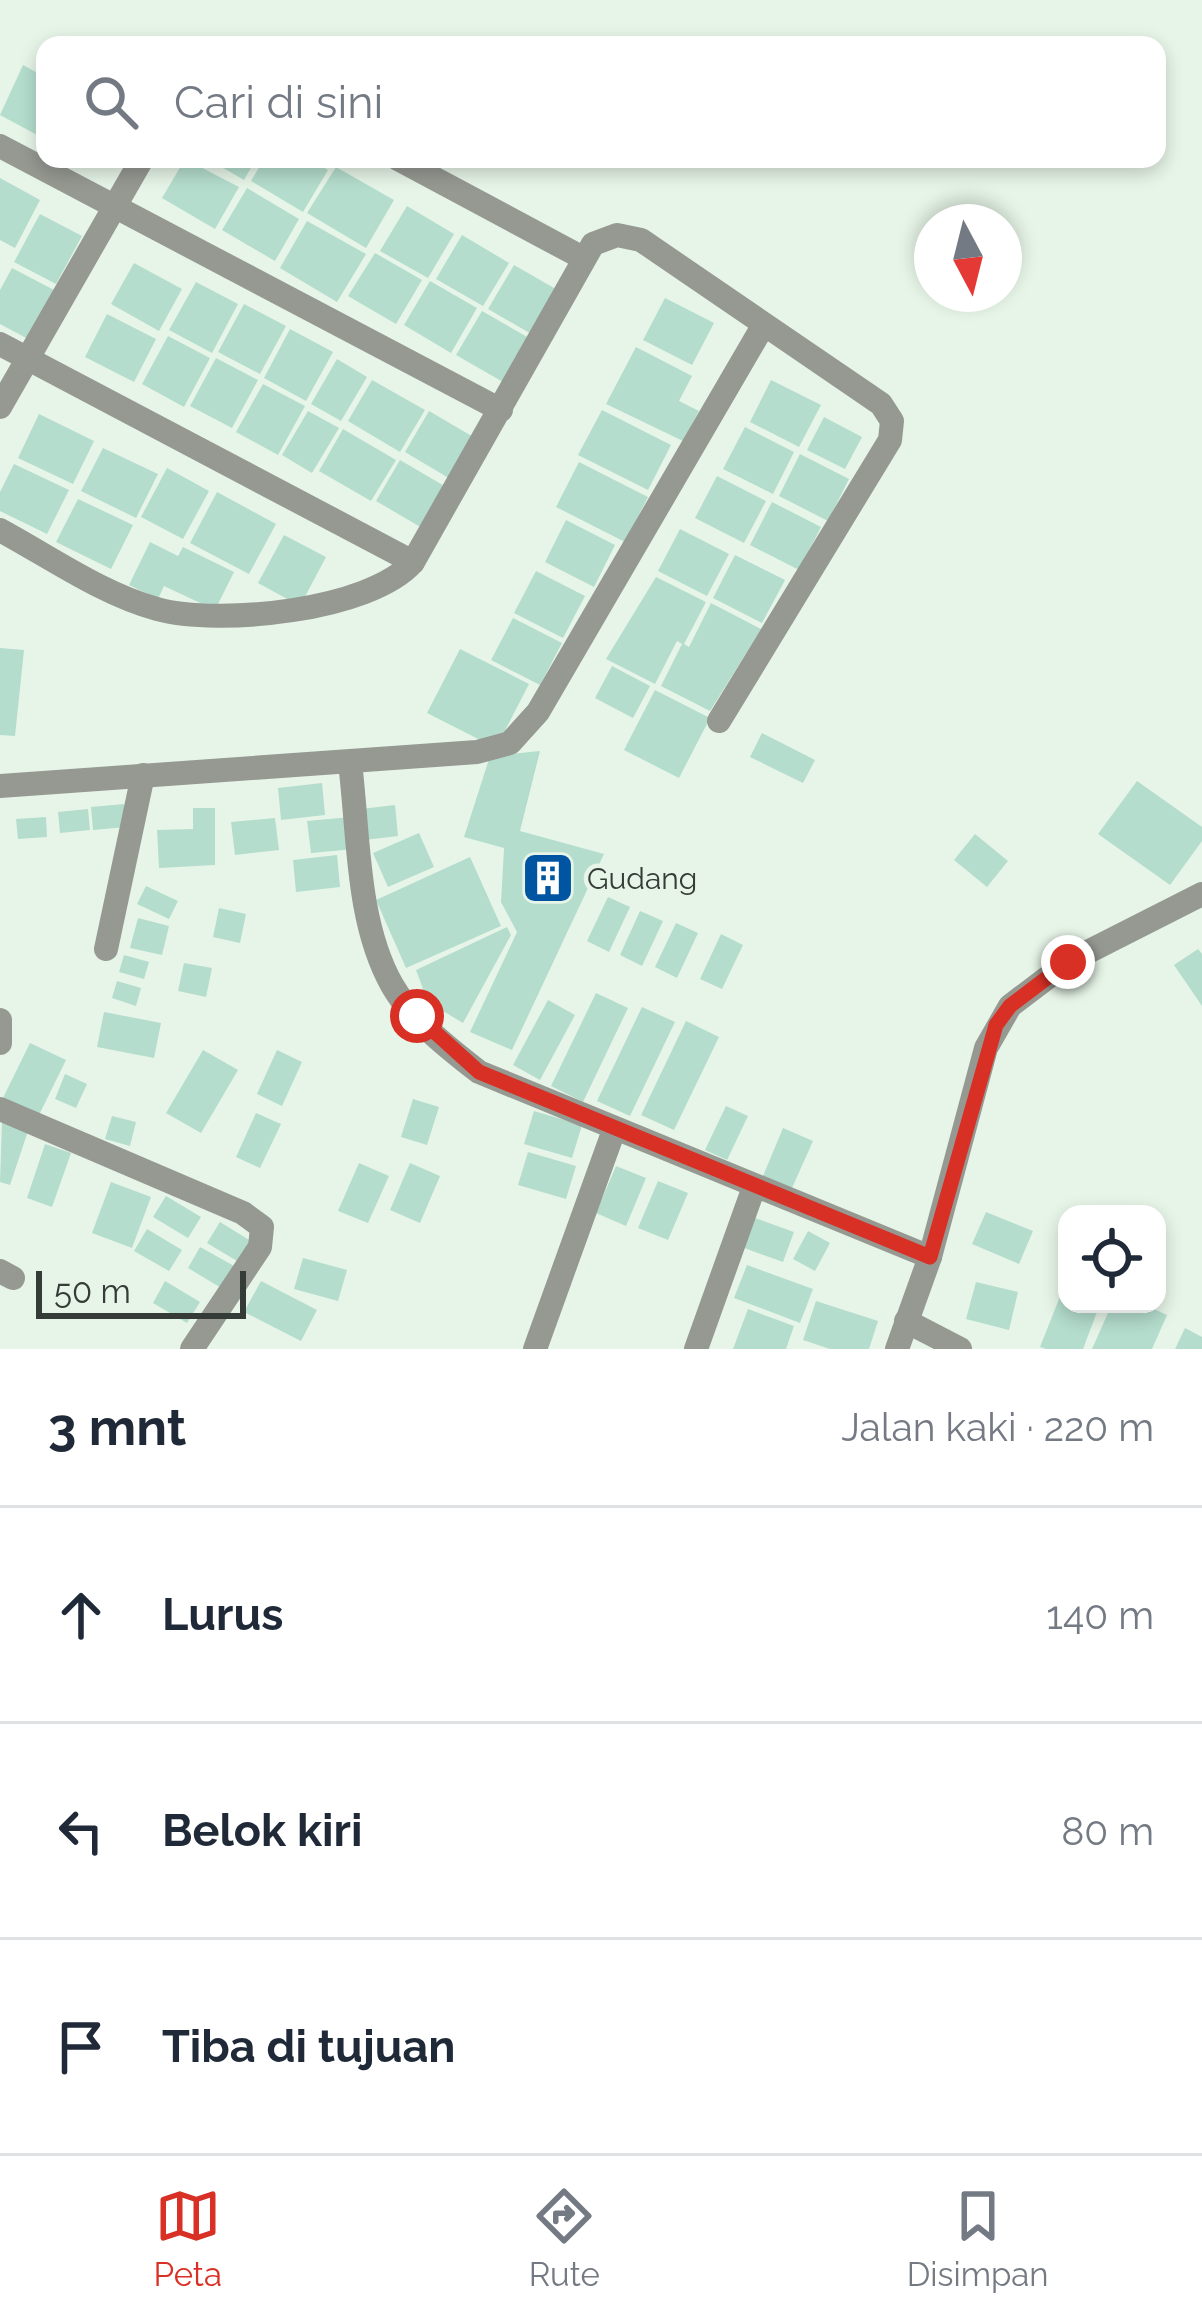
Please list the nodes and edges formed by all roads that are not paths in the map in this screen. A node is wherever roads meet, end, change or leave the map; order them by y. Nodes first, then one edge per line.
1 (0, 146) edge
2 (36, 165) edge
3 (41, 168) edge
4 (137, 168) edge
5 (415, 168) edge
6 (115, 207) junction
7 (584, 258) junction
8 (764, 326) junction
9 (0, 344) edge
10 (28, 359) junction
11 (0, 407) edge
12 (501, 410) junction
13 (0, 530) edge
14 (413, 562) junction
15 (718, 721) dead end
16 (350, 763) junction
17 (143, 775) junction
18 (0, 786) edge
19 (1202, 894) edge
20 (106, 949) dead end
21 (0, 1020) edge
22 (0, 1042) edge
23 (0, 1109) edge
24 (614, 1130) junction
25 (754, 1187) junction
26 (930, 1257) junction
27 (906, 1321) junction
28 (192, 1349) edge
29 (535, 1349) edge
30 (696, 1349) edge
31 (896, 1349) edge
32 (960, 1349) edge

1 - 2 street
3 - 6 street
4 - 6 street
5 - 7 street
6 - 10 street
6 - 12 street
7 - 8 street
7 - 12 street
8 - 15 street
8 - 16 street
9 - 10 street
10 - 11 street
10 - 14 street
12 - 14 street
13 - 14 street
16 - 17 street
16 - 24 street
17 - 18 street
17 - 20 street
19 - 26 street
21 - 22 street
23 - 28 street
24 - 25 street
24 - 29 street
25 - 26 street
25 - 30 street
26 - 27 street
27 - 31 street
27 - 32 street

